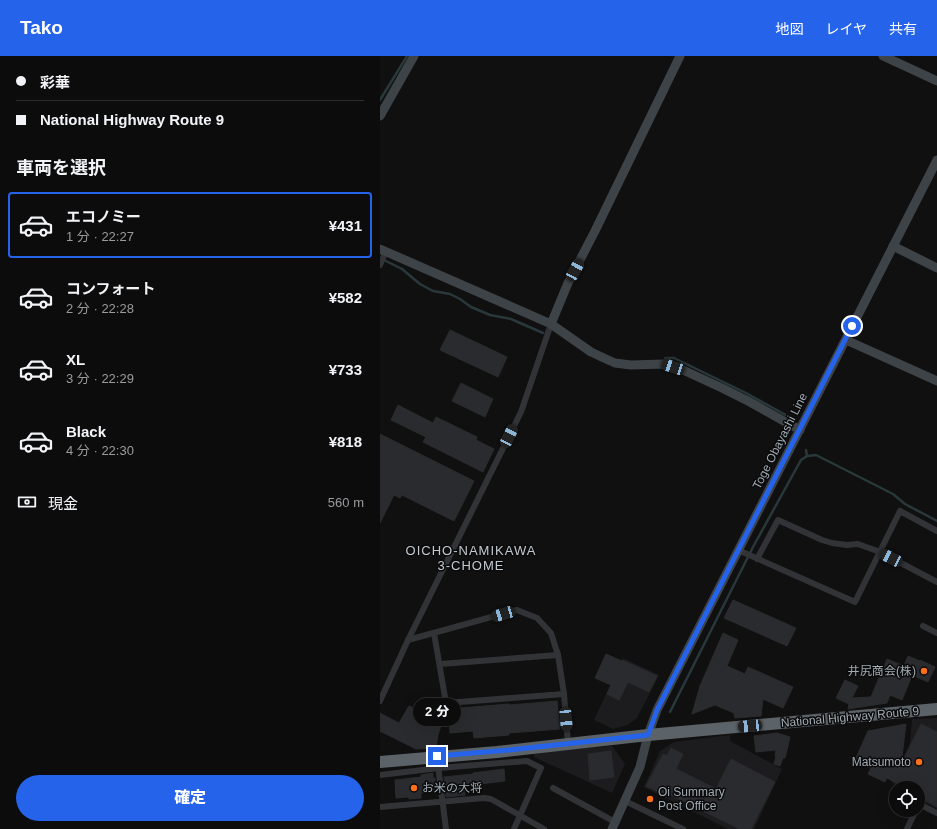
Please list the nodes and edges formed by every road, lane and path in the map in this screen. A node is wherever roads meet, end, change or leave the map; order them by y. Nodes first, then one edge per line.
1 (414, 56) edge
2 (680, 56) edge
3 (883, 56) edge
4 (937, 81) edge
5 (380, 116) edge
6 (937, 160) edge
7 (894, 246) junction
8 (383, 250) edge
9 (380, 265) edge
10 (937, 268) edge
11 (551, 324) junction
12 (846, 340) junction
13 (937, 381) edge
14 (800, 430) junction
15 (937, 531) edge
16 (738, 550) junction
17 (880, 552) junction
18 (757, 559) junction
19 (937, 582) edge
20 (923, 626) dead end
21 (434, 633) junction
22 (937, 634) edge
23 (408, 640) junction
24 (558, 655) junction
25 (440, 664) junction
26 (564, 694) junction
27 (380, 701) edge
28 (937, 709) edge
29 (648, 735) junction
30 (568, 743) junction
31 (380, 762) edge
32 (438, 762) junction
33 (380, 775) edge
34 (552, 788) dead end
35 (625, 801) junction
36 (442, 802) junction
37 (380, 807) edge
38 (925, 807) edge
39 (937, 813) edge
40 (520, 814) junction
41 (913, 817) edge
42 (614, 825) edge
43 (446, 829) edge
44 (514, 829) edge
45 (544, 829) edge
46 (682, 829) edge
47 (907, 829) edge

1 - 5 street
2 - 11 street
3 - 4 street
6 - 7 street, Toge Obayashi Line
7 - 10 street
7 - 12 street, Toge Obayashi Line
8 - 9 street
8 - 11 street
11 - 14 street
11 - 23 street
12 - 13 street
12 - 14 street, Toge Obayashi Line
14 - 16 street, Toge Obayashi Line
15 - 17 street
16 - 18 street
16 - 29 street, Toge Obayashi Line
17 - 18 street
17 - 18 street
17 - 19 street
20 - 22 street
21 - 23 street
21 - 24 street
21 - 25 street
23 - 27 street
24 - 25 street
24 - 26 street
25 - 26 street
26 - 30 street
28 - 29 highway, National Highway Route 9
29 - 30 highway, National Highway Route 9
29 - 35 street, Toge Obayashi Line
30 - 32 highway, National Highway Route 9
31 - 32 highway, National Highway Route 9
32 - 33 street
32 - 36 street
32 - 40 street
34 - 42 street
35 - 42 street, Toge Obayashi Line
35 - 46 street
36 - 37 street
36 - 40 street
36 - 43 street
38 - 39 street
40 - 44 street
40 - 45 street
41 - 47 street

